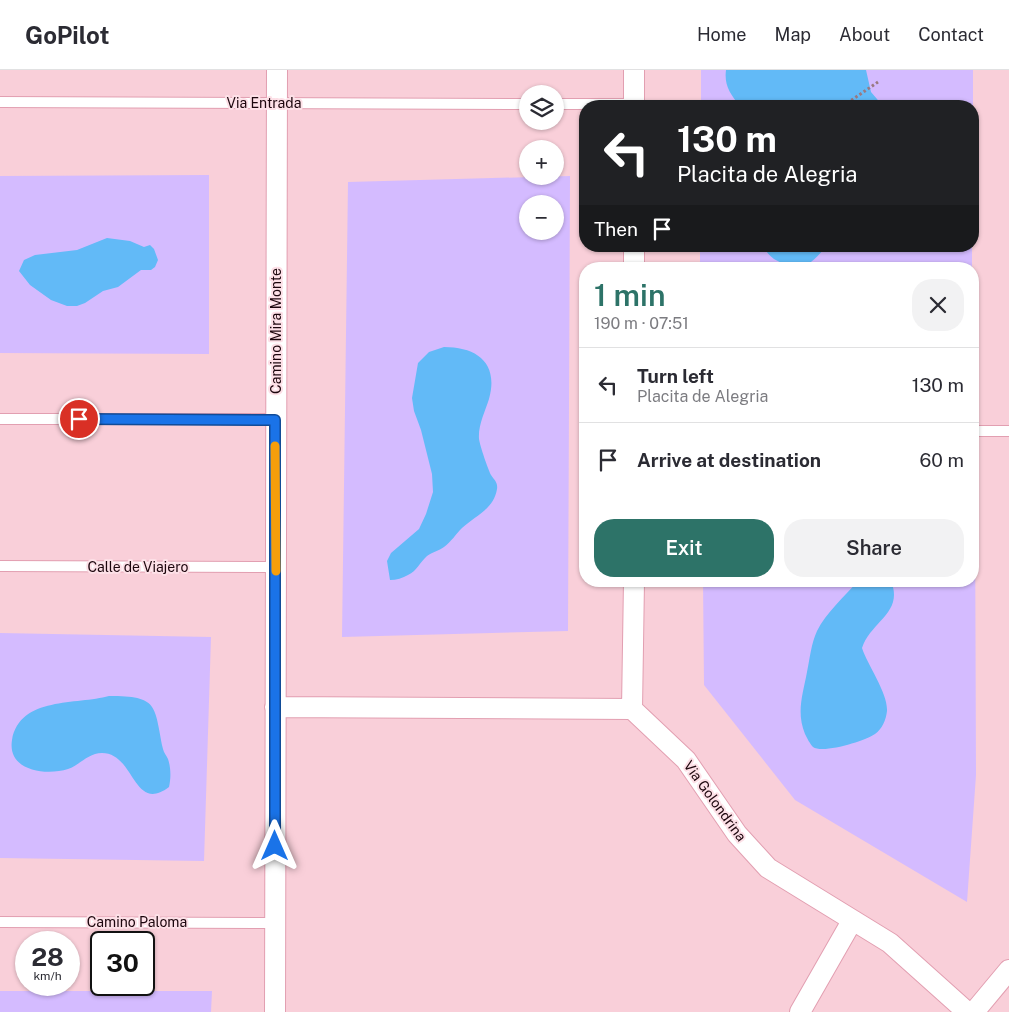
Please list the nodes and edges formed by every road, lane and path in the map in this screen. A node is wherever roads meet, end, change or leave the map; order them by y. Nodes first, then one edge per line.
1 (277, 70) edge
2 (634, 70) edge
3 (878, 82) dead end
4 (634, 100) edge
5 (852, 100) edge
6 (0, 102) edge
7 (277, 103) junction
8 (519, 104) edge
9 (564, 104) edge
10 (579, 104) edge
11 (0, 419) edge
12 (275, 420) junction
13 (979, 431) edge
14 (1009, 431) edge
15 (0, 566) edge
16 (276, 567) junction
17 (634, 587) edge
18 (276, 707) junction
19 (632, 709) junction
20 (852, 921) junction
21 (0, 922) edge
22 (274, 923) junction
23 (1009, 970) edge
24 (275, 1012) edge
25 (800, 1012) edge
26 (967, 1012) edge
27 (974, 1012) edge

1 - 7 street, Camino Mira Monte
2 - 4 street
3 - 5 path
6 - 7 lane, Via Entrada
7 - 8 lane, Via Entrada
7 - 12 street, Camino Mira Monte
9 - 10 lane
11 - 12 lane
12 - 16 street, Camino Mira Monte
13 - 14 lane
15 - 16 lane, Calle de Viajero
16 - 18 street, Camino Mira Monte
17 - 19 street
18 - 19 street
18 - 22 street, Camino Mira Monte
19 - 20 street, Via Golondrina
20 - 25 street
20 - 26 street, Via Golondrina
21 - 22 lane, Camino Paloma
22 - 24 street, Camino Mira Monte
23 - 27 street

